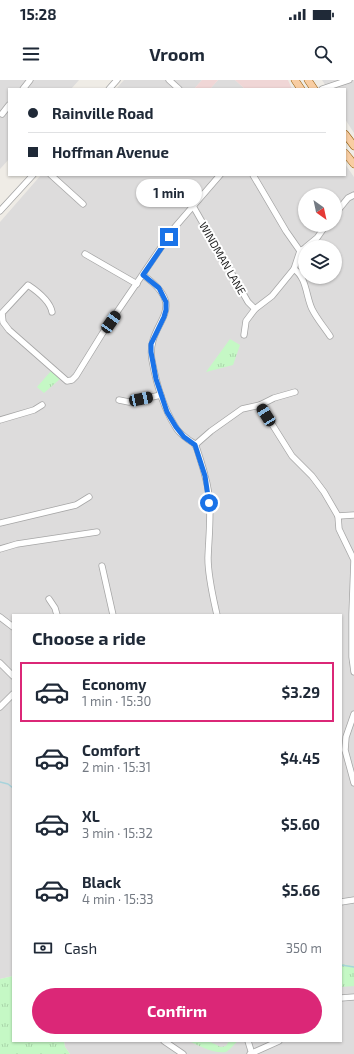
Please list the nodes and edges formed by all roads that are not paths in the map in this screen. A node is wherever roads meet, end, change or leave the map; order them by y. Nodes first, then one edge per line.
1 (30, 80) edge
2 (117, 80) edge
3 (169, 80) edge
4 (349, 80) edge
5 (24, 88) edge
6 (110, 88) edge
7 (178, 88) edge
8 (325, 88) edge
9 (8, 107) edge
10 (2, 114) dead end
11 (346, 135) edge
12 (354, 146) edge
13 (346, 154) edge
14 (354, 164) edge
15 (32, 176) edge
16 (52, 176) edge
17 (219, 176) edge
18 (254, 176) edge
19 (354, 195) edge
20 (83, 204) dead end
21 (342, 205) edge
22 (193, 206) junction
23 (0, 211) edge
24 (320, 232) edge
25 (314, 240) edge
26 (298, 243) edge
27 (85, 254) dead end
28 (298, 261) edge
29 (294, 269) junction
30 (143, 275) junction
31 (137, 284) junction
32 (255, 309) junction
33 (52, 312) dead end
34 (244, 335) dead end
35 (330, 336) dead end
36 (295, 392) dead end
37 (162, 395) junction
38 (119, 400) dead end
39 (42, 405) dead end
40 (260, 405) junction
41 (0, 420) edge
42 (195, 445) junction
43 (89, 497) dead end
44 (354, 515) edge
45 (338, 516) junction
46 (0, 523) edge
47 (96, 532) dead end
48 (0, 549) edge
49 (102, 566) dead end
50 (49, 600) dead end
51 (57, 614) edge
52 (113, 614) edge
53 (217, 614) edge
54 (0, 616) edge
55 (12, 626) edge
56 (0, 663) edge
57 (354, 672) edge
58 (12, 675) edge
59 (12, 695) edge
60 (0, 707) edge
61 (354, 714) edge
62 (354, 782) edge
63 (354, 900) edge
64 (342, 902) edge
65 (354, 997) edge
66 (342, 998) edge
67 (165, 1042) edge
68 (248, 1042) edge
69 (277, 1042) edge
70 (183, 1054) edge
71 (251, 1054) edge

1 - 5 street
2 - 6 street
3 - 7 street
4 - 8 street
9 - 10 street
11 - 12 main road
13 - 14 main road
15 - 23 street
16 - 20 street
17 - 22 street
18 - 26 street
19 - 21 street
22 - 30 street
22 - 32 street, WINDMAN LANE
24 - 25 street
27 - 31 street
28 - 29 street
29 - 32 street
29 - 35 street
30 - 31 street
30 - 37 street
31 - 33 street
32 - 34 street
36 - 40 street
37 - 38 street
37 - 42 street
39 - 41 street
40 - 42 street
40 - 45 street
42 - 53 street
43 - 46 street
44 - 45 street
45 - 57 street
47 - 48 street
49 - 52 street
50 - 51 street
54 - 55 street
56 - 58 street
59 - 60 street
61 - 62 street
63 - 64 street
65 - 66 street
67 - 70 street
68 - 71 street
69 - 71 street

